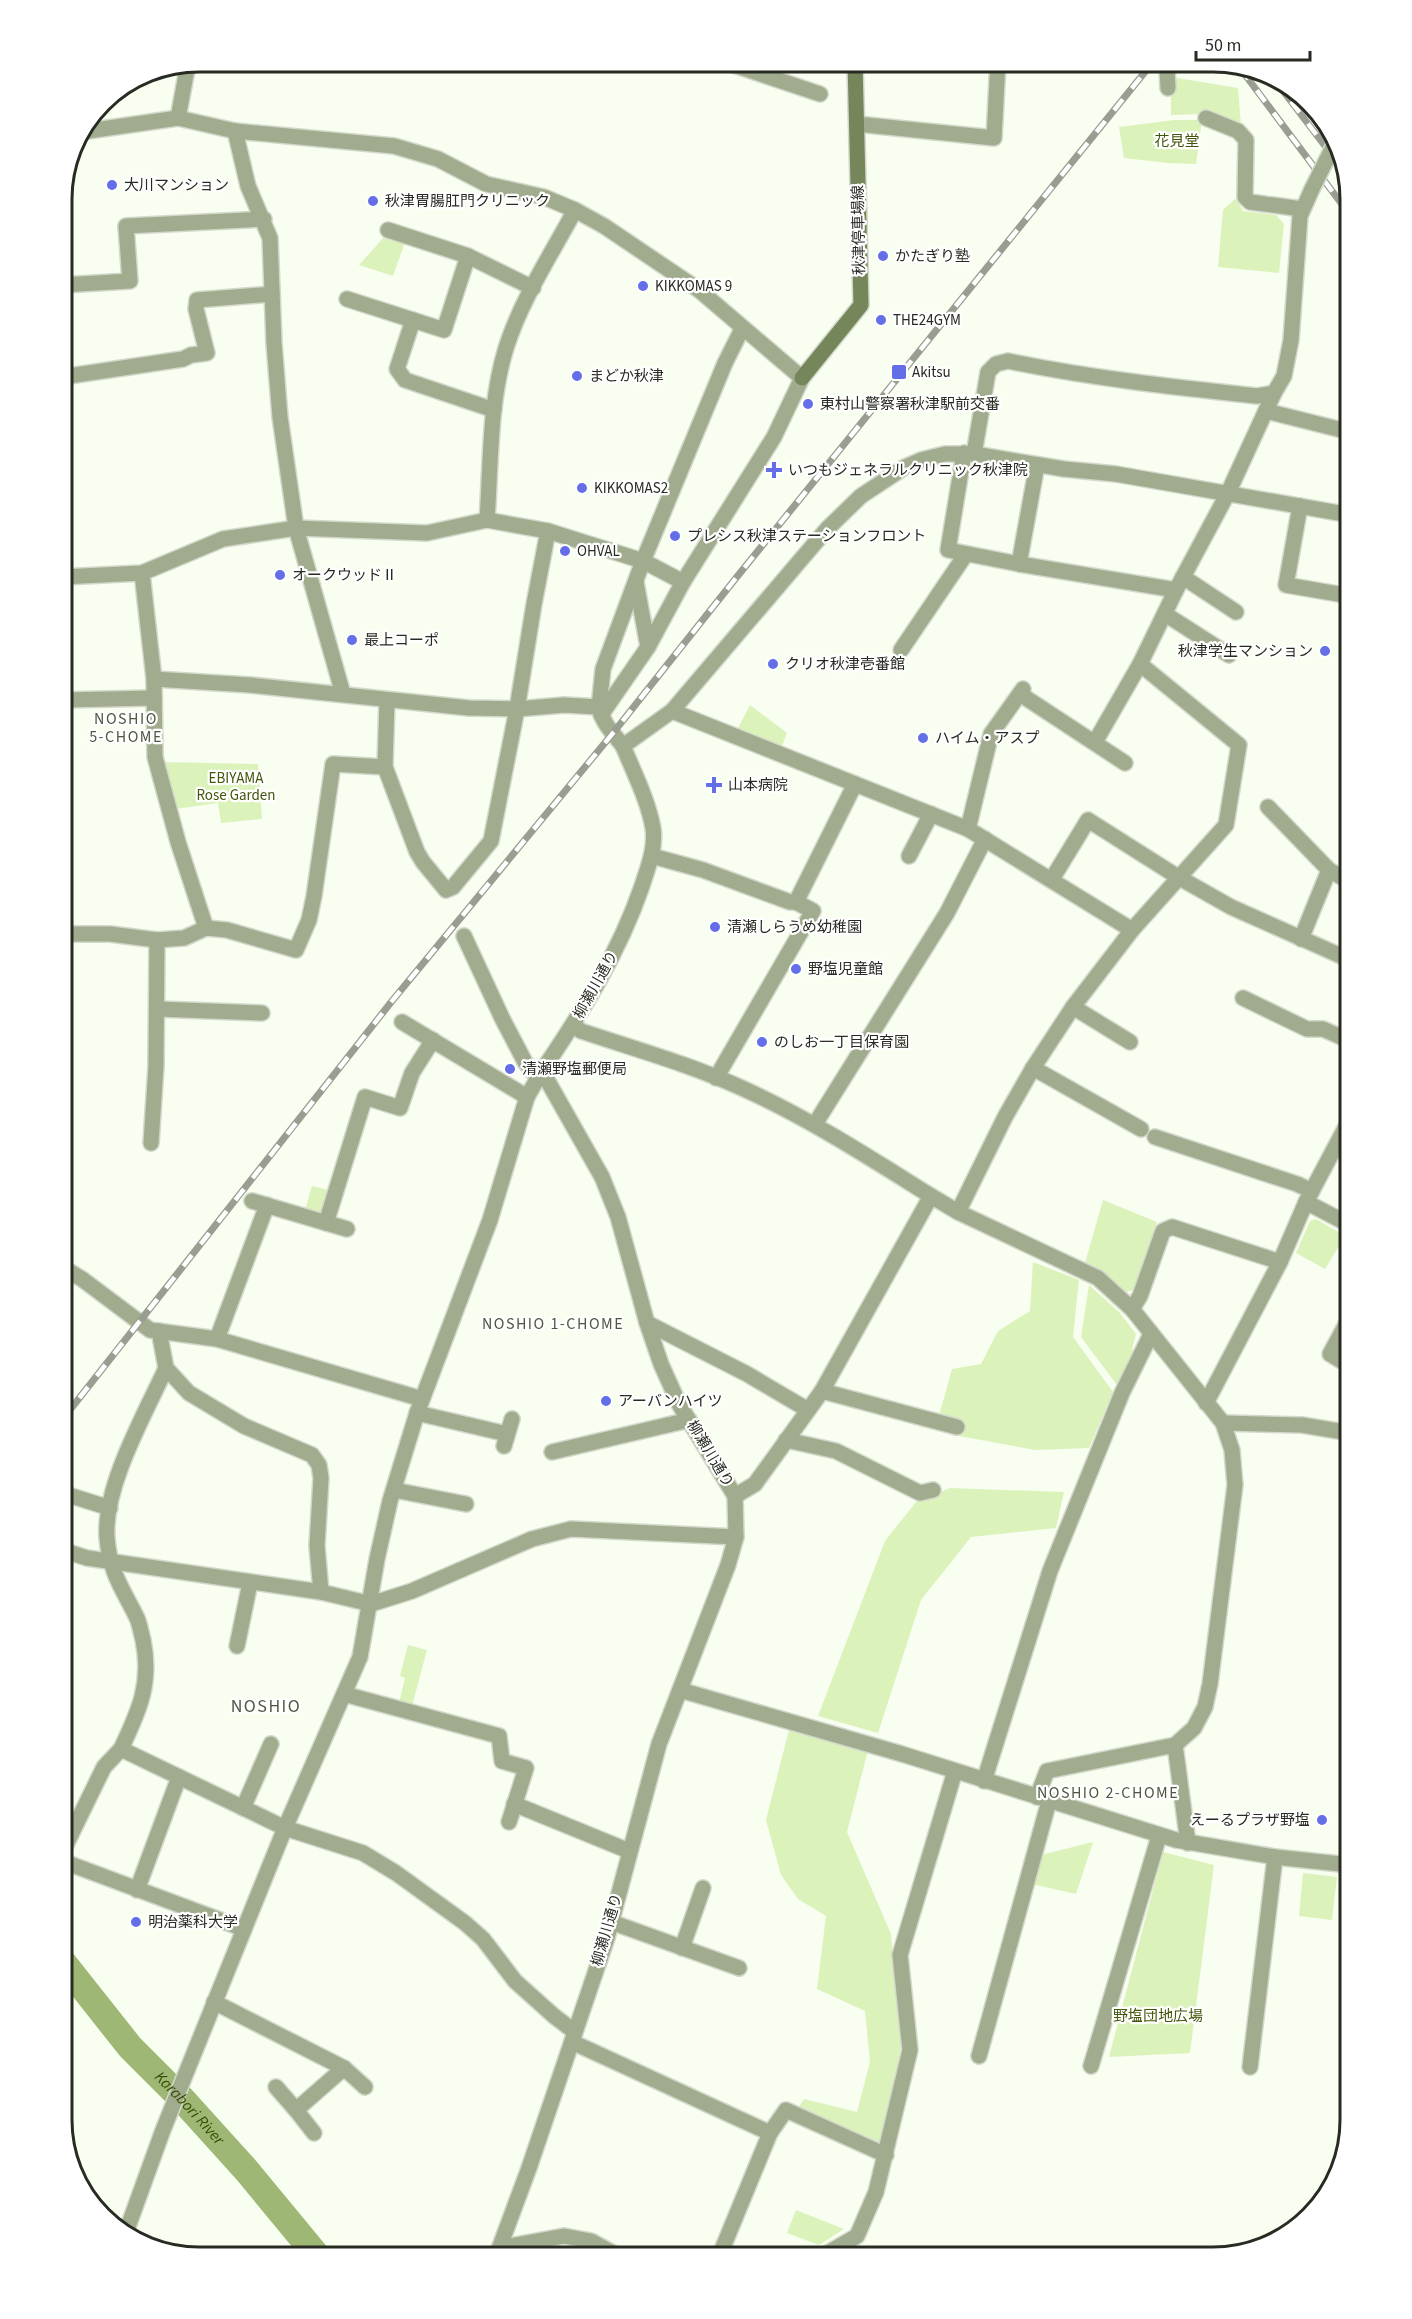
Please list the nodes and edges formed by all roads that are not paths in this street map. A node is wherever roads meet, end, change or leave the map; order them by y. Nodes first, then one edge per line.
1 (755, 72) edge
2 (855, 72) edge
3 (997, 72) edge
4 (1167, 72) edge
5 (186, 73) edge
6 (1168, 88) dead end
7 (820, 94) dead end
8 (178, 118) junction
9 (1206, 118) dead end
10 (857, 124) junction
11 (92, 130) edge
12 (235, 130) junction
13 (1330, 151) edge
14 (1302, 209) junction
15 (575, 210) junction
16 (264, 219) junction
17 (388, 230) dead end
18 (468, 256) junction
19 (72, 284) edge
20 (533, 288) junction
21 (272, 294) junction
22 (347, 299) dead end
23 (413, 320) junction
24 (742, 329) junction
25 (72, 376) edge
26 (802, 378) junction
27 (1274, 393) junction
28 (494, 410) junction
29 (1266, 411) junction
30 (1340, 430) edge
31 (969, 453) junction
32 (1037, 465) junction
33 (1228, 493) junction
34 (1300, 506) junction
35 (1340, 513) edge
36 (487, 520) junction
37 (296, 528) junction
38 (548, 531) junction
39 (966, 554) junction
40 (643, 561) junction
41 (1019, 564) junction
42 (142, 573) junction
43 (72, 576) edge
44 (636, 582) junction
45 (683, 582) junction
46 (1179, 584) junction
47 (1340, 594) edge
48 (1236, 612) dead end
49 (1165, 614) junction
50 (648, 647) junction
51 (901, 650) dead end
52 (1229, 655) dead end
53 (1140, 664) junction
54 (154, 679) junction
55 (343, 694) junction
56 (154, 698) junction
57 (72, 700) edge
58 (387, 700) junction
59 (518, 710) junction
60 (600, 711) junction
61 (672, 711) junction
62 (1095, 742) junction
63 (623, 747) junction
64 (1125, 763) dead end
65 (385, 768) junction
66 (855, 784) junction
67 (1268, 807) dead end
68 (931, 814) junction
69 (968, 829) junction
70 (985, 839) junction
71 (652, 856) junction
72 (909, 856) dead end
73 (1329, 870) junction
74 (1340, 876) edge
75 (1178, 877) junction
76 (1052, 879) junction
77 (796, 902) junction
78 (206, 928) junction
79 (1132, 930) junction
80 (72, 934) edge
81 (464, 936) dead end
82 (1302, 939) junction
83 (157, 940) junction
84 (1340, 956) edge
85 (1243, 998) dead end
86 (1073, 1007) junction
87 (157, 1009) junction
88 (262, 1013) dead end
89 (402, 1022) dead end
90 (573, 1025) junction
91 (1340, 1037) edge
92 (433, 1040) junction
93 (1130, 1042) dead end
94 (1033, 1068) junction
95 (540, 1074) junction
96 (716, 1078) junction
97 (527, 1097) junction
98 (815, 1124) junction
99 (1141, 1129) dead end
100 (1155, 1137) dead end
101 (1340, 1138) edge
102 (152, 1143) dead end
103 (931, 1196) junction
104 (1309, 1196) junction
105 (252, 1201) dead end
106 (267, 1205) junction
107 (957, 1212) junction
108 (1340, 1218) edge
109 (326, 1223) junction
110 (347, 1229) dead end
111 (1280, 1262) junction
112 (72, 1273) edge
113 (1132, 1310) junction
114 (647, 1323) junction
115 (159, 1331) junction
116 (1151, 1334) junction
117 (1340, 1336) edge
118 (217, 1339) junction
119 (1340, 1360) edge
120 (166, 1368) junction
121 (822, 1391) junction
122 (1206, 1403) junction
123 (419, 1406) junction
124 (808, 1410) junction
125 (512, 1419) dead end
126 (689, 1420) junction
127 (1223, 1423) junction
128 (957, 1427) dead end
129 (1340, 1431) edge
130 (786, 1440) junction
131 (552, 1452) dead end
132 (394, 1490) junction
133 (933, 1490) dead end
134 (72, 1496) edge
135 (735, 1496) junction
136 (466, 1504) dead end
137 (110, 1508) junction
138 (736, 1537) junction
139 (72, 1553) edge
140 (110, 1562) junction
141 (250, 1583) junction
142 (321, 1592) junction
143 (371, 1604) junction
144 (237, 1646) dead end
145 (680, 1690) junction
146 (344, 1694) junction
147 (271, 1744) dead end
148 (1174, 1745) junction
149 (121, 1749) junction
150 (955, 1771) junction
151 (180, 1778) junction
152 (984, 1781) junction
153 (1043, 1799) junction
154 (514, 1804) junction
155 (243, 1808) junction
156 (509, 1822) dead end
157 (285, 1828) junction
158 (72, 1833) edge
159 (1159, 1836) junction
160 (1188, 1843) junction
161 (629, 1851) junction
162 (1275, 1857) junction
163 (1340, 1864) edge
164 (72, 1865) edge
165 (703, 1888) dead end
166 (137, 1890) junction
167 (611, 1922) junction
168 (244, 1929) junction
169 (682, 1947) junction
170 (739, 1968) dead end
171 (214, 2002) junction
172 (574, 2037) junction
173 (979, 2056) dead end
174 (1091, 2066) dead end
175 (1250, 2067) dead end
176 (344, 2068) junction
177 (276, 2087) dead end
178 (365, 2087) dead end
179 (296, 2110) junction
180 (314, 2133) dead end
181 (770, 2133) junction
182 (886, 2155) junction
183 (128, 2226) edge
184 (500, 2247) edge
185 (521, 2247) edge
186 (602, 2247) edge
187 (723, 2247) edge
188 (838, 2247) edge

1 - 7 street
2 - 10 main road, 秋津停車場線
3 - 10 street
4 - 6 street
5 - 8 street
8 - 11 street
8 - 12 street
9 - 14 street
10 - 26 main road, 秋津停車場線
12 - 15 street
12 - 16 street
13 - 14 street, bridge
14 - 27 street
15 - 20 street
15 - 24 street
16 - 19 street
16 - 21 street
17 - 18 street
18 - 20 street
18 - 23 street
20 - 28 street
21 - 25 street
21 - 37 street
22 - 23 street
23 - 28 street
24 - 26 street
24 - 40 street
26 - 45 street
27 - 29 street
27 - 31 street
28 - 36 street
29 - 30 street
29 - 33 street
31 - 32 street
31 - 39 street
31 - 61 street
32 - 33 street
32 - 41 street
33 - 34 street
33 - 46 street
34 - 35 street
34 - 47 street
36 - 37 street
36 - 38 street
37 - 42 street
37 - 55 street
38 - 40 street
38 - 59 street
39 - 41 street
39 - 51 street
40 - 44 street
40 - 45 street
41 - 46 street
42 - 43 street
42 - 54 street
44 - 50 street
44 - 60 street
45 - 50 street
46 - 48 street
46 - 49 street
49 - 52 street
49 - 53 street
50 - 60 street
53 - 62 street
53 - 75 street
54 - 55 street
54 - 56 street
55 - 58 street
56 - 57 street
56 - 78 street
58 - 59 street
58 - 65 street
59 - 60 street
59 - 65 street
60 - 63 street, 柳瀬川通り
61 - 63 street
61 - 66 street
62 - 64 street
62 - 69 street
63 - 71 street, 柳瀬川通り
65 - 78 street
66 - 68 street
66 - 77 street
67 - 73 street
68 - 69 street
68 - 72 street
69 - 70 street
70 - 76 street
70 - 98 street
71 - 77 street
71 - 90 street, 柳瀬川通り
73 - 74 street
73 - 82 street
75 - 76 street
75 - 79 street
75 - 82 street
76 - 79 street
77 - 96 street
78 - 83 street
79 - 86 street
80 - 83 street
81 - 95 street
82 - 84 street
83 - 87 street
85 - 91 street
86 - 93 street
86 - 94 street
87 - 88 street
87 - 102 street
89 - 92 street
90 - 95 street, 柳瀬川通り
90 - 96 street
92 - 97 street
92 - 109 street
94 - 99 street
94 - 107 street
95 - 97 street
95 - 114 street, 柳瀬川通り
96 - 98 street
97 - 123 street
98 - 103 street
100 - 104 street
101 - 104 street
103 - 107 street
103 - 121 street
104 - 108 street
104 - 111 street
105 - 106 street
106 - 109 street
106 - 118 street
107 - 113 street
109 - 110 street
111 - 113 street
111 - 122 street
112 - 115 street
113 - 116 street
114 - 124 street
114 - 126 street, 柳瀬川通り
115 - 118 street
115 - 120 street
116 - 122 street
116 - 152 street
117 - 119 street
118 - 123 street
120 - 137 street
120 - 142 street
121 - 124 street
121 - 128 street
122 - 127 street
123 - 125 street
123 - 132 street
124 - 130 street
126 - 131 street
126 - 135 street, 柳瀬川通り
127 - 129 street
127 - 148 street
130 - 133 street
130 - 135 street
132 - 136 street
132 - 143 street
134 - 137 street
135 - 138 street, 柳瀬川通り
137 - 140 street
138 - 143 street
138 - 145 street, 柳瀬川通り
139 - 140 street
140 - 141 street
140 - 149 street
141 - 142 street
141 - 144 street
142 - 143 street
143 - 146 street
145 - 150 street
145 - 161 street, 柳瀬川通り
146 - 154 street
146 - 157 street
147 - 155 street
148 - 153 street
148 - 160 street
149 - 151 street
149 - 158 street
150 - 152 street
150 - 182 street
151 - 155 street
151 - 166 street
152 - 153 street
153 - 159 street
153 - 173 street
154 - 156 street
154 - 161 street
155 - 157 street
157 - 168 street
157 - 172 street
159 - 160 street
159 - 174 street
160 - 162 street
161 - 167 street, 柳瀬川通り
162 - 163 street
162 - 175 street
164 - 166 street
165 - 169 street
166 - 168 street
167 - 169 street
167 - 172 street, 柳瀬川通り
168 - 171 street
169 - 170 street
171 - 176 street
171 - 183 street
172 - 181 street
172 - 184 street, 柳瀬川通り
176 - 178 street
176 - 179 street
177 - 179 street
179 - 180 street
181 - 182 street
181 - 187 street
182 - 188 street
185 - 186 street

